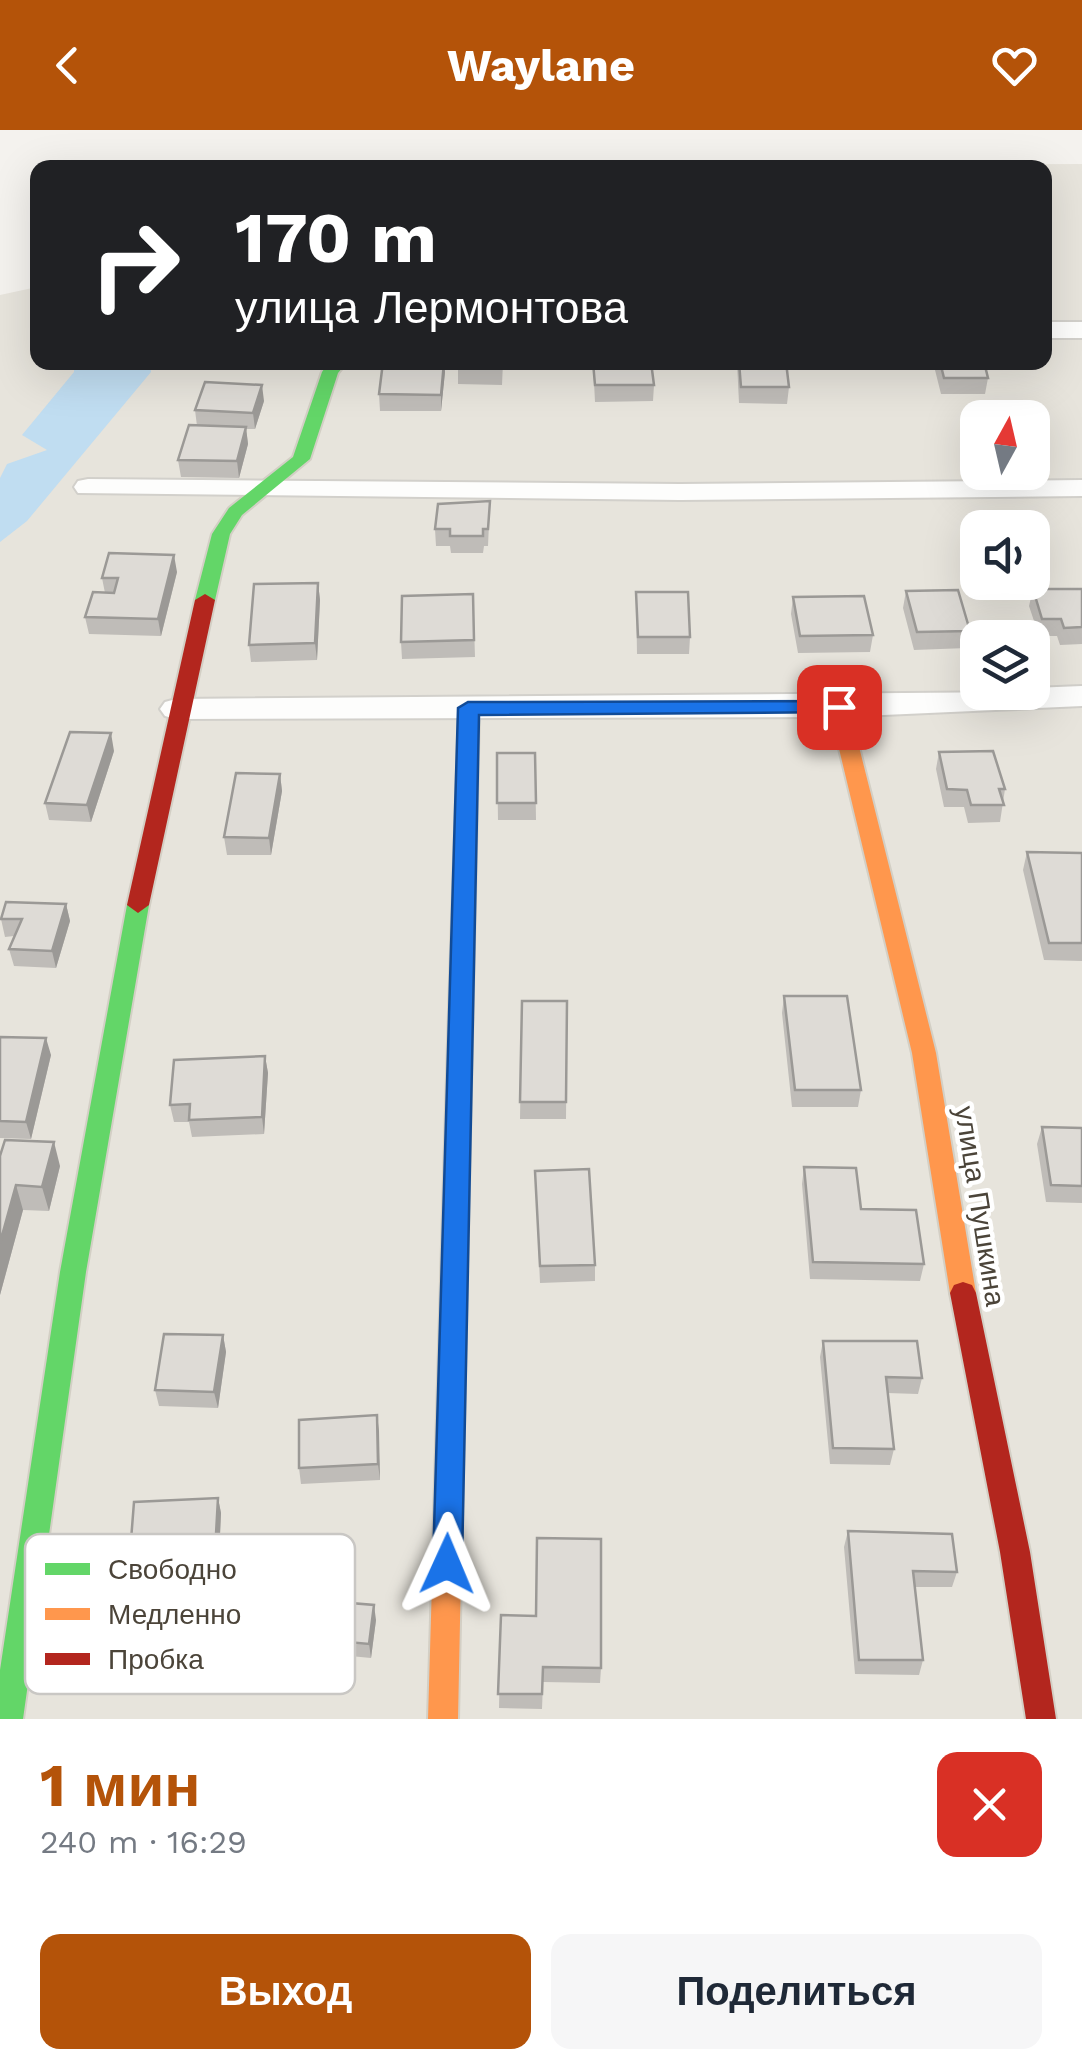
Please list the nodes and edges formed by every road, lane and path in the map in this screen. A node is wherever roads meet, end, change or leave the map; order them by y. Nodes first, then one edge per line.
1 (1052, 330) edge
2 (1082, 330) edge
3 (332, 370) edge
4 (88, 487) dead end
5 (1082, 488) edge
6 (266, 489) junction
7 (1082, 696) edge
8 (839, 707) junction
9 (468, 708) junction
10 (176, 709) junction
11 (34, 1534) edge
12 (25, 1597) edge
13 (8, 1719) edge
14 (444, 1719) edge
15 (1041, 1719) edge

1 - 2 street
3 - 6 street
4 - 6 street
5 - 6 street
6 - 10 street
7 - 8 street
8 - 9 street
8 - 15 street, улица Пушкина
9 - 10 street
9 - 14 street
10 - 11 street
12 - 13 street

